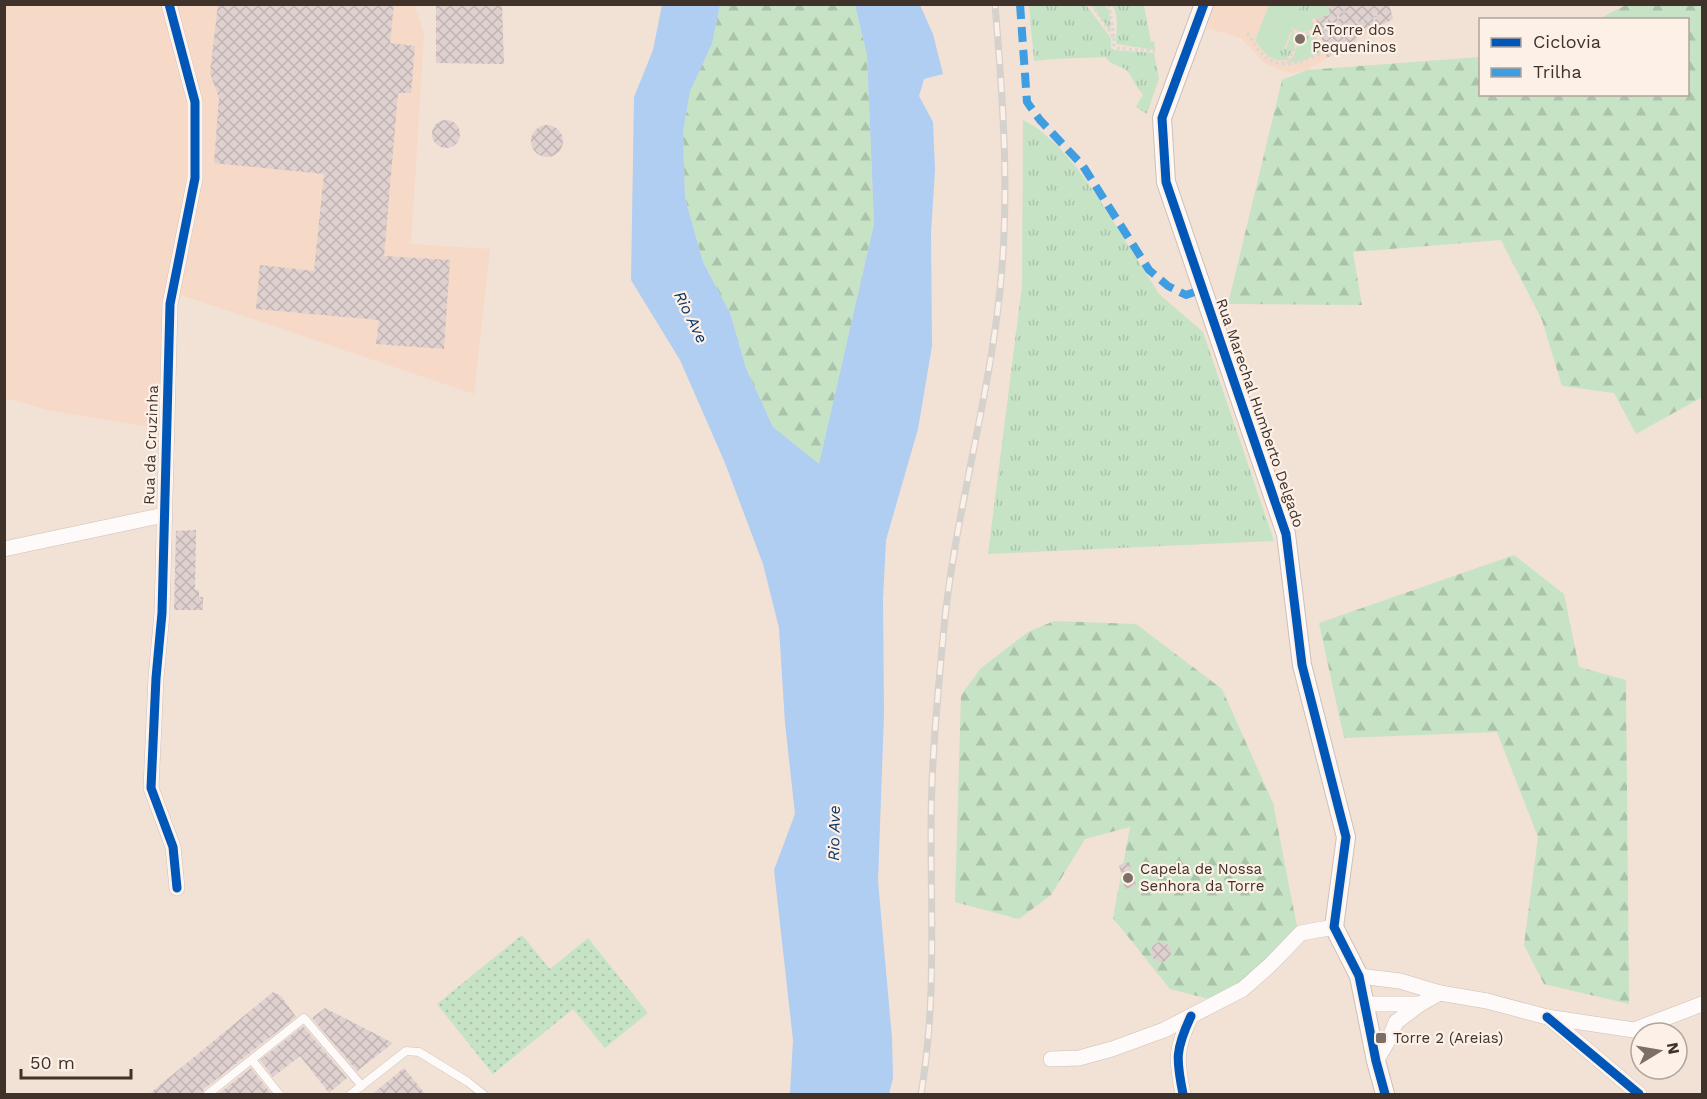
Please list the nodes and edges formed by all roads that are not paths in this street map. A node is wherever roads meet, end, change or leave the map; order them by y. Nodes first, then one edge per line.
1 (169, 4) edge
2 (1204, 4) edge
3 (164, 515) junction
4 (4, 549) edge
5 (177, 888) dead end
6 (1334, 927) junction
7 (1359, 976) junction
8 (1440, 993) junction
9 (1364, 1004) junction
10 (1420, 1004) junction
11 (1702, 1004) edge
12 (1191, 1017) junction
13 (1547, 1017) junction
14 (1592, 1024) junction
15 (1584, 1049) junction
16 (1051, 1059) dead end
17 (252, 1060) junction
18 (1376, 1060) junction
19 (362, 1086) junction
20 (208, 1095) edge
21 (279, 1095) edge
22 (351, 1095) edge
23 (483, 1095) edge
24 (1183, 1095) edge
25 (1385, 1095) edge
26 (1639, 1095) edge

1 - 3 street, Rua da Cruzinha
2 - 6 street, Rua Marechal Humberto Delgado
3 - 4 street
3 - 5 street, Rua da Cruzinha
6 - 7 street
6 - 12 street
7 - 8 street
7 - 9 street
8 - 10 street
8 - 13 street
9 - 10 street
9 - 18 street
10 - 18 street
11 - 14 street
12 - 16 street
12 - 24 street
13 - 14 street
13 - 15 street
14 - 15 street
15 - 26 street
17 - 19 lane
17 - 20 lane
17 - 21 lane
18 - 25 street
19 - 22 lane
19 - 23 lane

